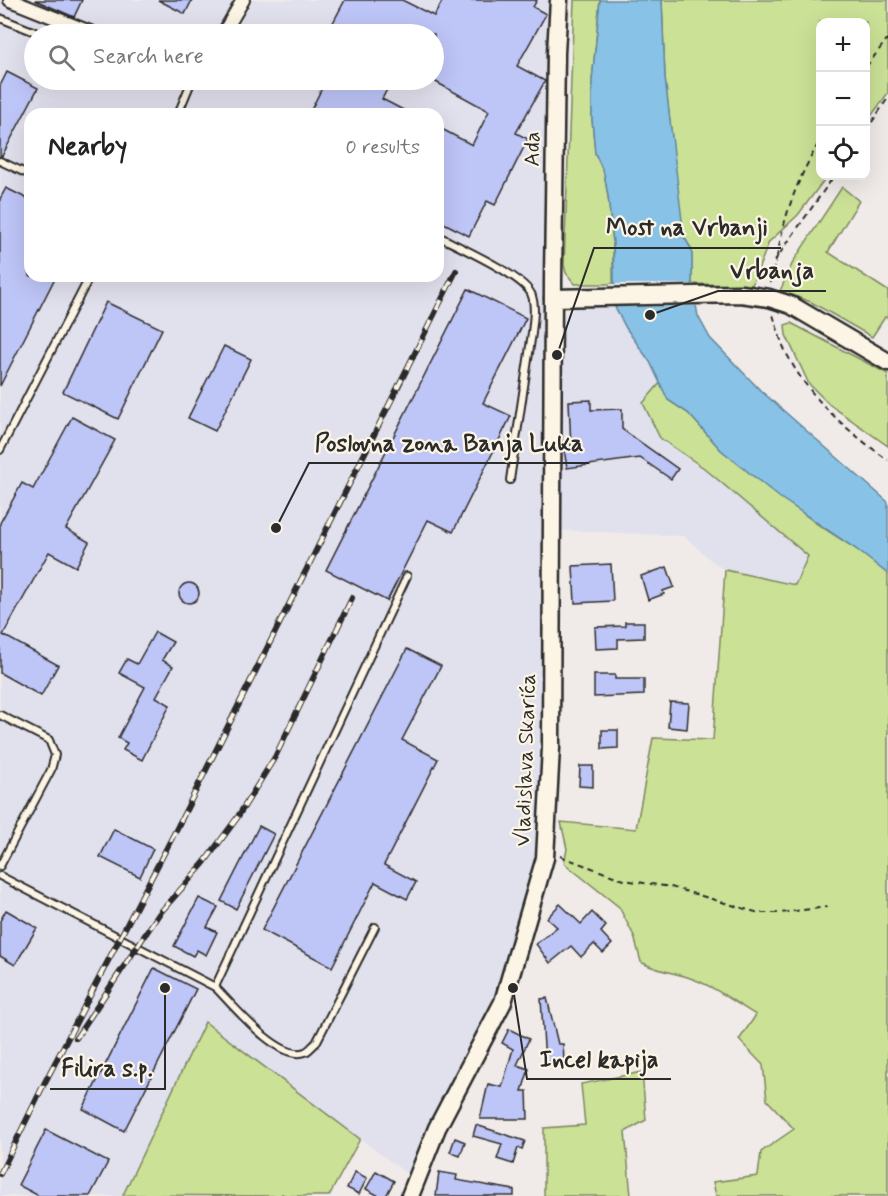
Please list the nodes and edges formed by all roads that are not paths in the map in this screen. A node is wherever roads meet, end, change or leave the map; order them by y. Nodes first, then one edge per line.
1 (10, 0) edge
2 (243, 0) edge
3 (559, 0) edge
4 (0, 18) edge
5 (66, 24) edge
6 (229, 24) edge
7 (24, 28) edge
8 (188, 90) edge
9 (181, 108) edge
10 (0, 161) edge
11 (24, 172) edge
12 (444, 239) edge
13 (87, 282) edge
14 (553, 298) junction
15 (888, 362) edge
16 (0, 450) edge
17 (510, 480) dead end
18 (406, 576) dead end
19 (0, 716) edge
20 (0, 866) edge
21 (0, 876) edge
22 (375, 927) dead end
23 (216, 987) junction
24 (410, 1196) edge

1 - 5 street
2 - 6 street
3 - 14 street, Ada
4 - 7 lane
8 - 9 lane
10 - 11 lane
12 - 17 lane
13 - 16 lane
14 - 15 street
14 - 24 street, Vladislava Skarića
18 - 23 lane
19 - 20 lane
21 - 23 lane
22 - 23 lane

